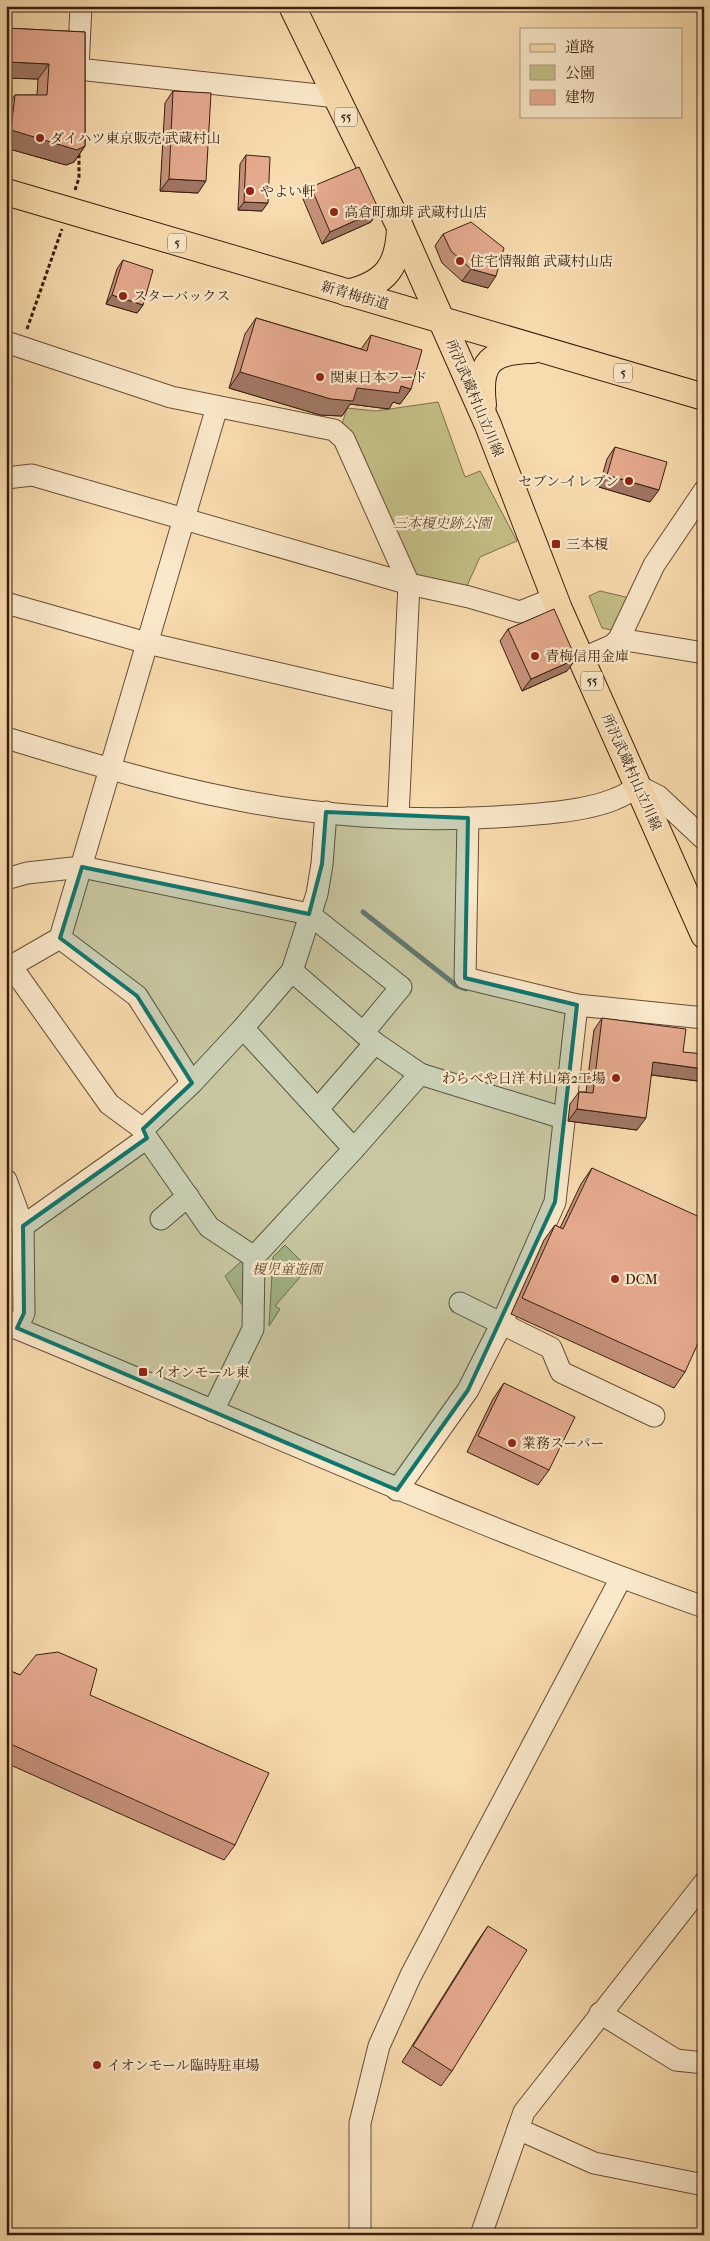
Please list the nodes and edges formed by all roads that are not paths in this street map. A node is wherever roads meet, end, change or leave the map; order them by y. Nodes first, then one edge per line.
1 (81, 6) edge
2 (292, 6) edge
3 (337, 97) junction
4 (6, 192) edge
5 (400, 227) junction
6 (347, 292) junction
7 (441, 319) junction
8 (14, 345) edge
9 (543, 349) junction
10 (704, 397) edge
11 (217, 407) junction
12 (488, 425) junction
13 (6, 478) edge
14 (704, 491) edge
15 (184, 521) junction
16 (409, 584) junction
17 (555, 598) junction
18 (6, 603) edge
19 (619, 639) junction
20 (148, 643) junction
21 (704, 653) edge
22 (582, 659) junction
23 (402, 702) junction
24 (6, 738) edge
25 (110, 769) junction
26 (638, 786) junction
27 (326, 812) junction
28 (398, 817) junction
29 (468, 818) junction
30 (704, 839) edge
31 (82, 867) junction
32 (6, 879) edge
33 (309, 914) junction
34 (704, 935) edge
35 (60, 938) junction
36 (8, 967) edge
37 (292, 971) junction
38 (577, 1006) junction
39 (704, 1018) edge
40 (244, 1028) junction
41 (369, 1038) junction
42 (420, 1074) junction
43 (192, 1084) junction
44 (318, 1110) junction
45 (563, 1118) junction
46 (145, 1134) junction
47 (354, 1149) junction
48 (6, 1180) edge
49 (188, 1196) junction
50 (161, 1219) dead end
51 (23, 1226) junction
52 (254, 1257) junction
53 (460, 1303) dead end
54 (502, 1323) junction
55 (12, 1326) edge
56 (212, 1411) junction
57 (654, 1416) dead end
58 (397, 1490) junction
59 (622, 1578) junction
60 (704, 1607) edge
61 (704, 1883) edge
62 (600, 2013) junction
63 (704, 2063) edge
64 (518, 2129) junction
65 (704, 2185) edge
66 (360, 2235) edge
67 (481, 2235) edge

1 - 3 street
2 - 3 main road, 所沢武蔵村山立川線 / 55
3 - 5 main road, 所沢武蔵村山立川線 / 55
4 - 6 main road, 新青梅街道 / 5
5 - 6 main road
5 - 7 main road, 所沢武蔵村山立川線 / 55
6 - 7 main road, 新青梅街道 / 5
7 - 9 main road, 新青梅街道 / 5
7 - 12 main road, 所沢武蔵村山立川線 / 55
8 - 11 street
9 - 10 main road, 新青梅街道 / 5
9 - 12 main road
11 - 15 street
11 - 16 street
12 - 17 main road, 所沢武蔵村山立川線 / 55
13 - 15 street
14 - 19 street
15 - 16 street
15 - 20 street
16 - 17 street
16 - 23 street
17 - 22 main road, 所沢武蔵村山立川線 / 55
18 - 20 street
19 - 21 street
19 - 22 street
20 - 23 street
20 - 25 street
22 - 26 main road, 所沢武蔵村山立川線 / 55
23 - 28 street
24 - 25 street
25 - 27 street
25 - 31 street
26 - 29 street
26 - 30 street
26 - 34 main road, 所沢武蔵村山立川線 / 55
27 - 28 street
27 - 33 street
28 - 29 street
29 - 38 street
31 - 32 street
31 - 33 street
31 - 35 street
33 - 37 street
33 - 41 street
35 - 36 street
35 - 43 street
36 - 46 street
37 - 40 street
37 - 41 street
38 - 39 street
38 - 45 street
40 - 43 street
40 - 44 street
41 - 42 street
41 - 44 street
42 - 45 street
42 - 47 street
43 - 46 street
44 - 47 street
45 - 54 street
46 - 49 street
46 - 51 street
47 - 52 street
48 - 51 street
49 - 50 street
49 - 52 street
51 - 55 street
52 - 56 street
53 - 54 street
54 - 57 street
54 - 58 street
55 - 56 street
56 - 58 street
58 - 59 street
59 - 60 street
59 - 66 street
61 - 62 street
62 - 63 street
62 - 64 street
64 - 65 street
64 - 67 street

